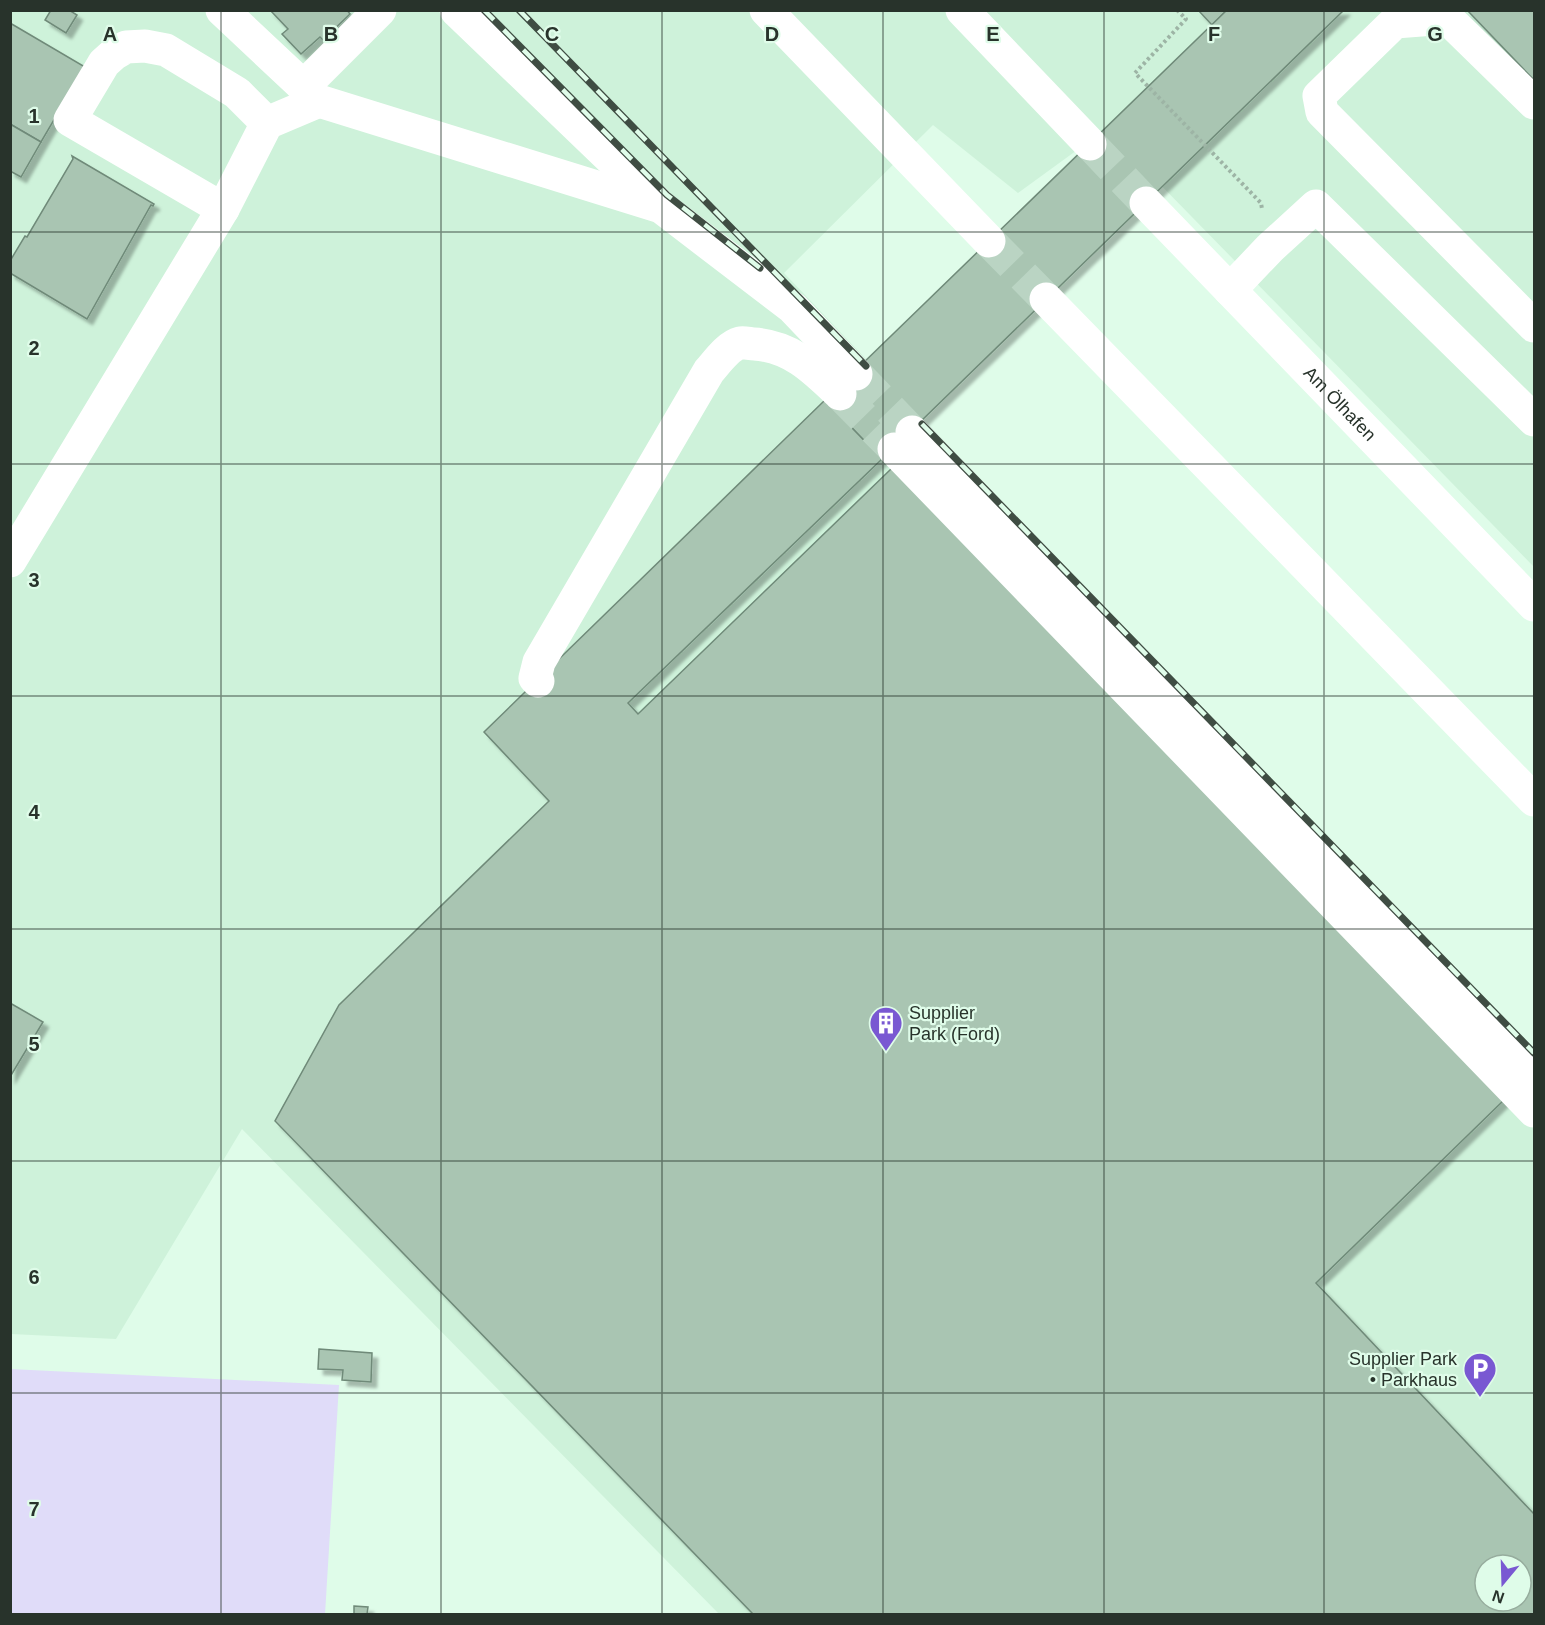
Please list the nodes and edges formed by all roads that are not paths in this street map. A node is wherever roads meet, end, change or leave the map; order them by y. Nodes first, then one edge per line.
1 (222, 10) edge
2 (380, 10) edge
3 (456, 10) edge
4 (766, 10) edge
5 (962, 10) edge
6 (311, 94) junction
7 (1534, 103) edge
8 (267, 123) junction
9 (1090, 144) tunnel mouth
10 (1146, 203) tunnel mouth
11 (661, 207) junction
12 (223, 209) junction
13 (989, 241) tunnel mouth
14 (1230, 290) junction
15 (1046, 299) tunnel mouth
16 (1534, 326) edge
17 (1534, 420) edge
18 (10, 561) edge
19 (1534, 605) edge
20 (538, 681) dead end
21 (1534, 800) edge
22 (1534, 1076) edge
23 (1534, 1111) edge

1 - 6 lane
2 - 6 lane
3 - 11 lane
4 - 13 lane
5 - 9 lane
6 - 8 lane
6 - 11 lane
7 - 16 lane
8 - 12 lane
8 - 12 lane
10 - 14 lane, Am Ölhafen
11 - 20 lane
12 - 18 lane
14 - 17 lane
14 - 19 lane, Am Ölhafen
15 - 21 lane
22 - 23 lane

